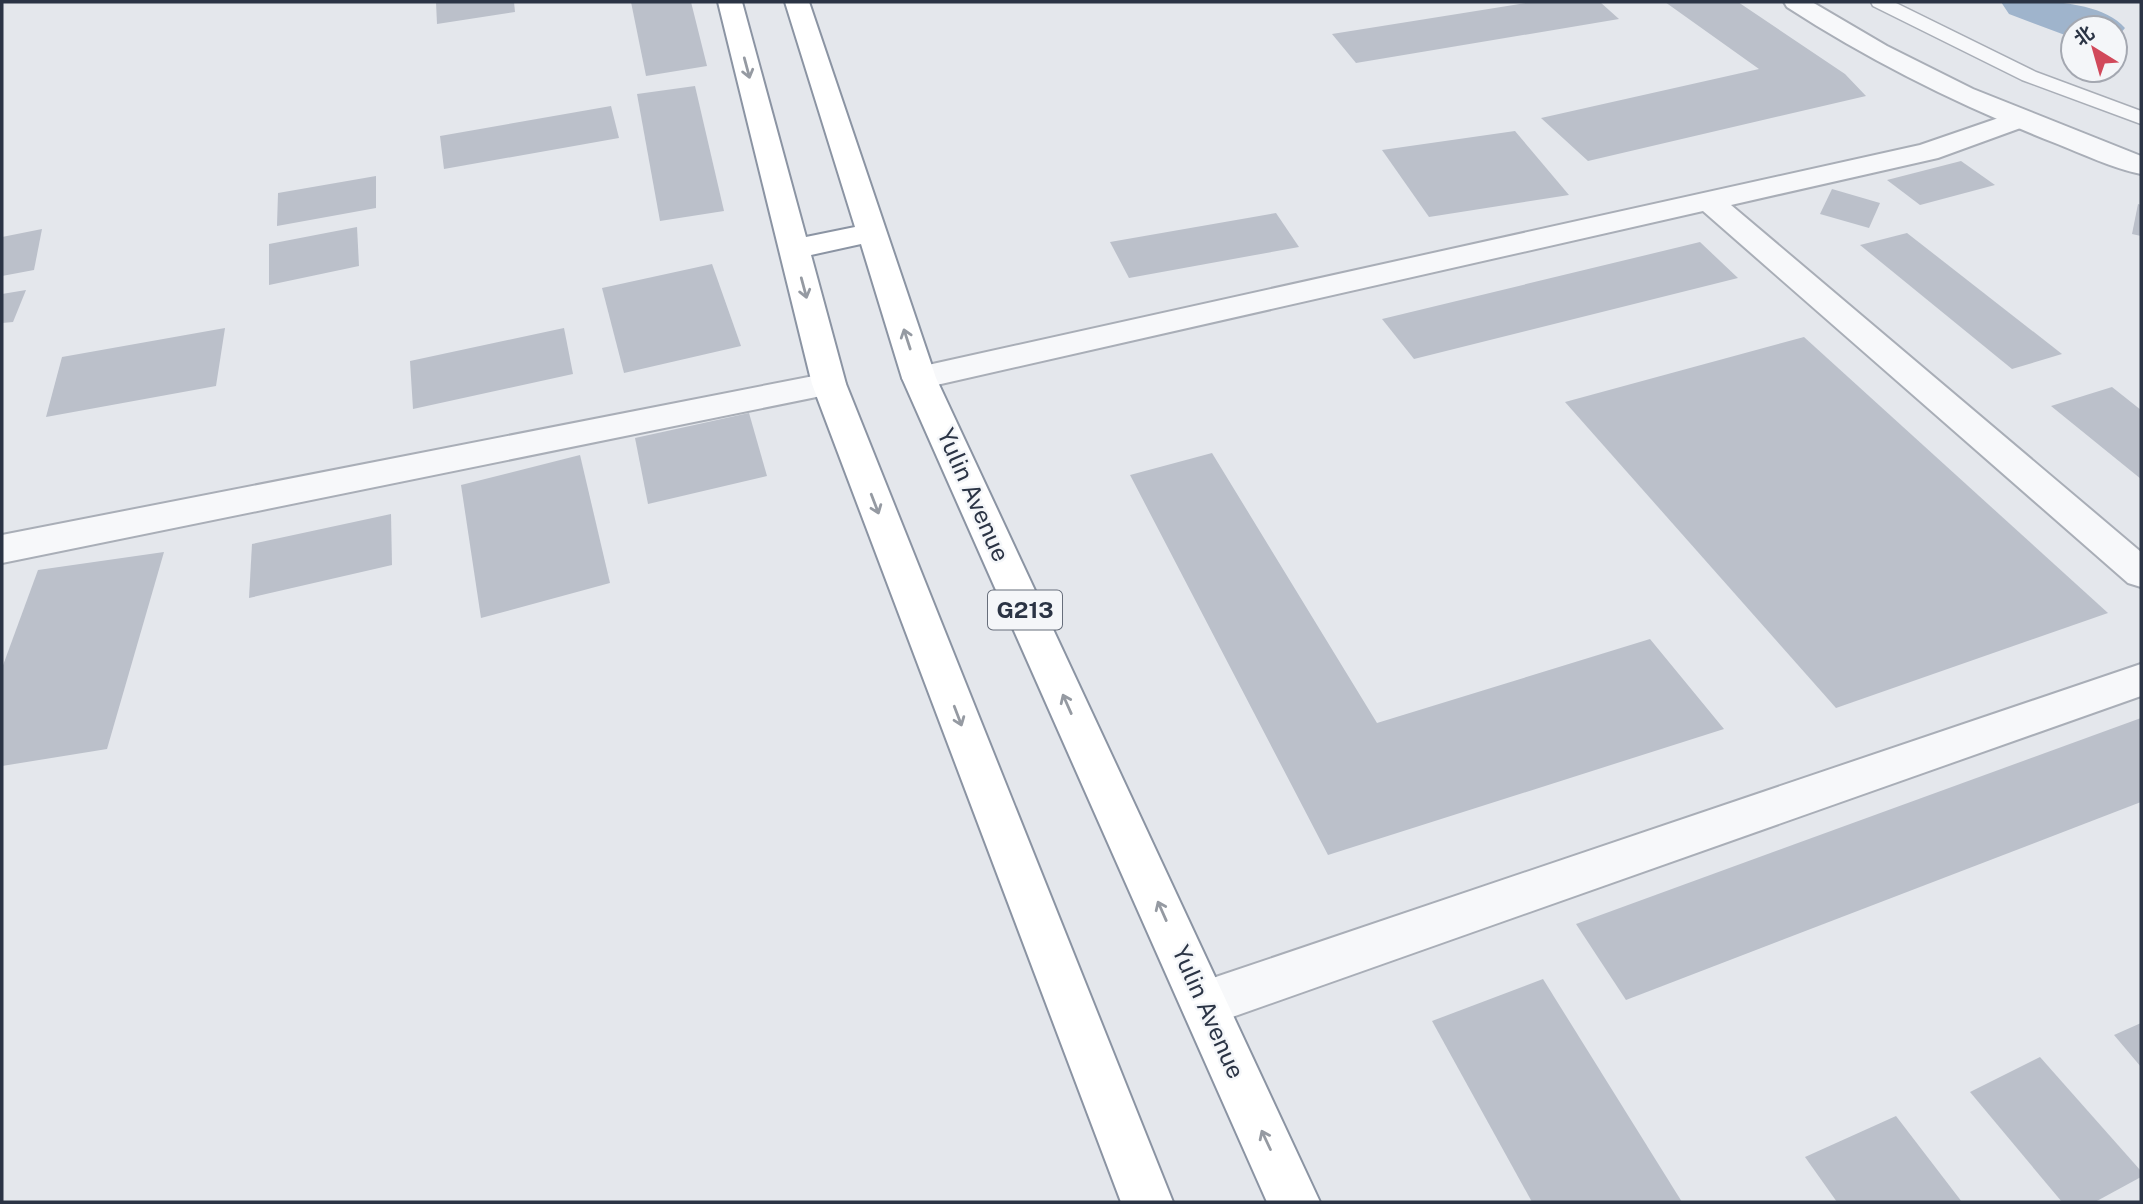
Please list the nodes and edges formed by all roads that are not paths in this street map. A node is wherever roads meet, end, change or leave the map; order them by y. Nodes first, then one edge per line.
1 (730, 2) edge
2 (797, 2) edge
3 (1796, 2) edge
4 (1880, 2) edge
5 (2141, 118) edge
6 (2016, 120) junction
7 (2141, 166) edge
8 (1709, 201) junction
9 (872, 233) junction
10 (794, 249) junction
11 (919, 378) junction
12 (829, 384) junction
13 (2, 549) edge
14 (2141, 573) edge
15 (2141, 680) edge
16 (1204, 1004) junction
17 (1147, 1202) edge
18 (1294, 1202) edge

1 -> 10 highway
2 - 9 highway, Yulin Avenue / G213
3 - 6 street
4 - 5 street
6 - 7 street
6 - 8 street
8 - 11 street
8 - 14 street
9 - 10 highway
11 -> 9 highway, Yulin Avenue / G213
10 -> 12 highway
16 -> 11 highway, Yulin Avenue / G213
12 - 13 street
12 -> 17 highway
15 - 16 street
18 -> 16 highway, Yulin Avenue / G213

